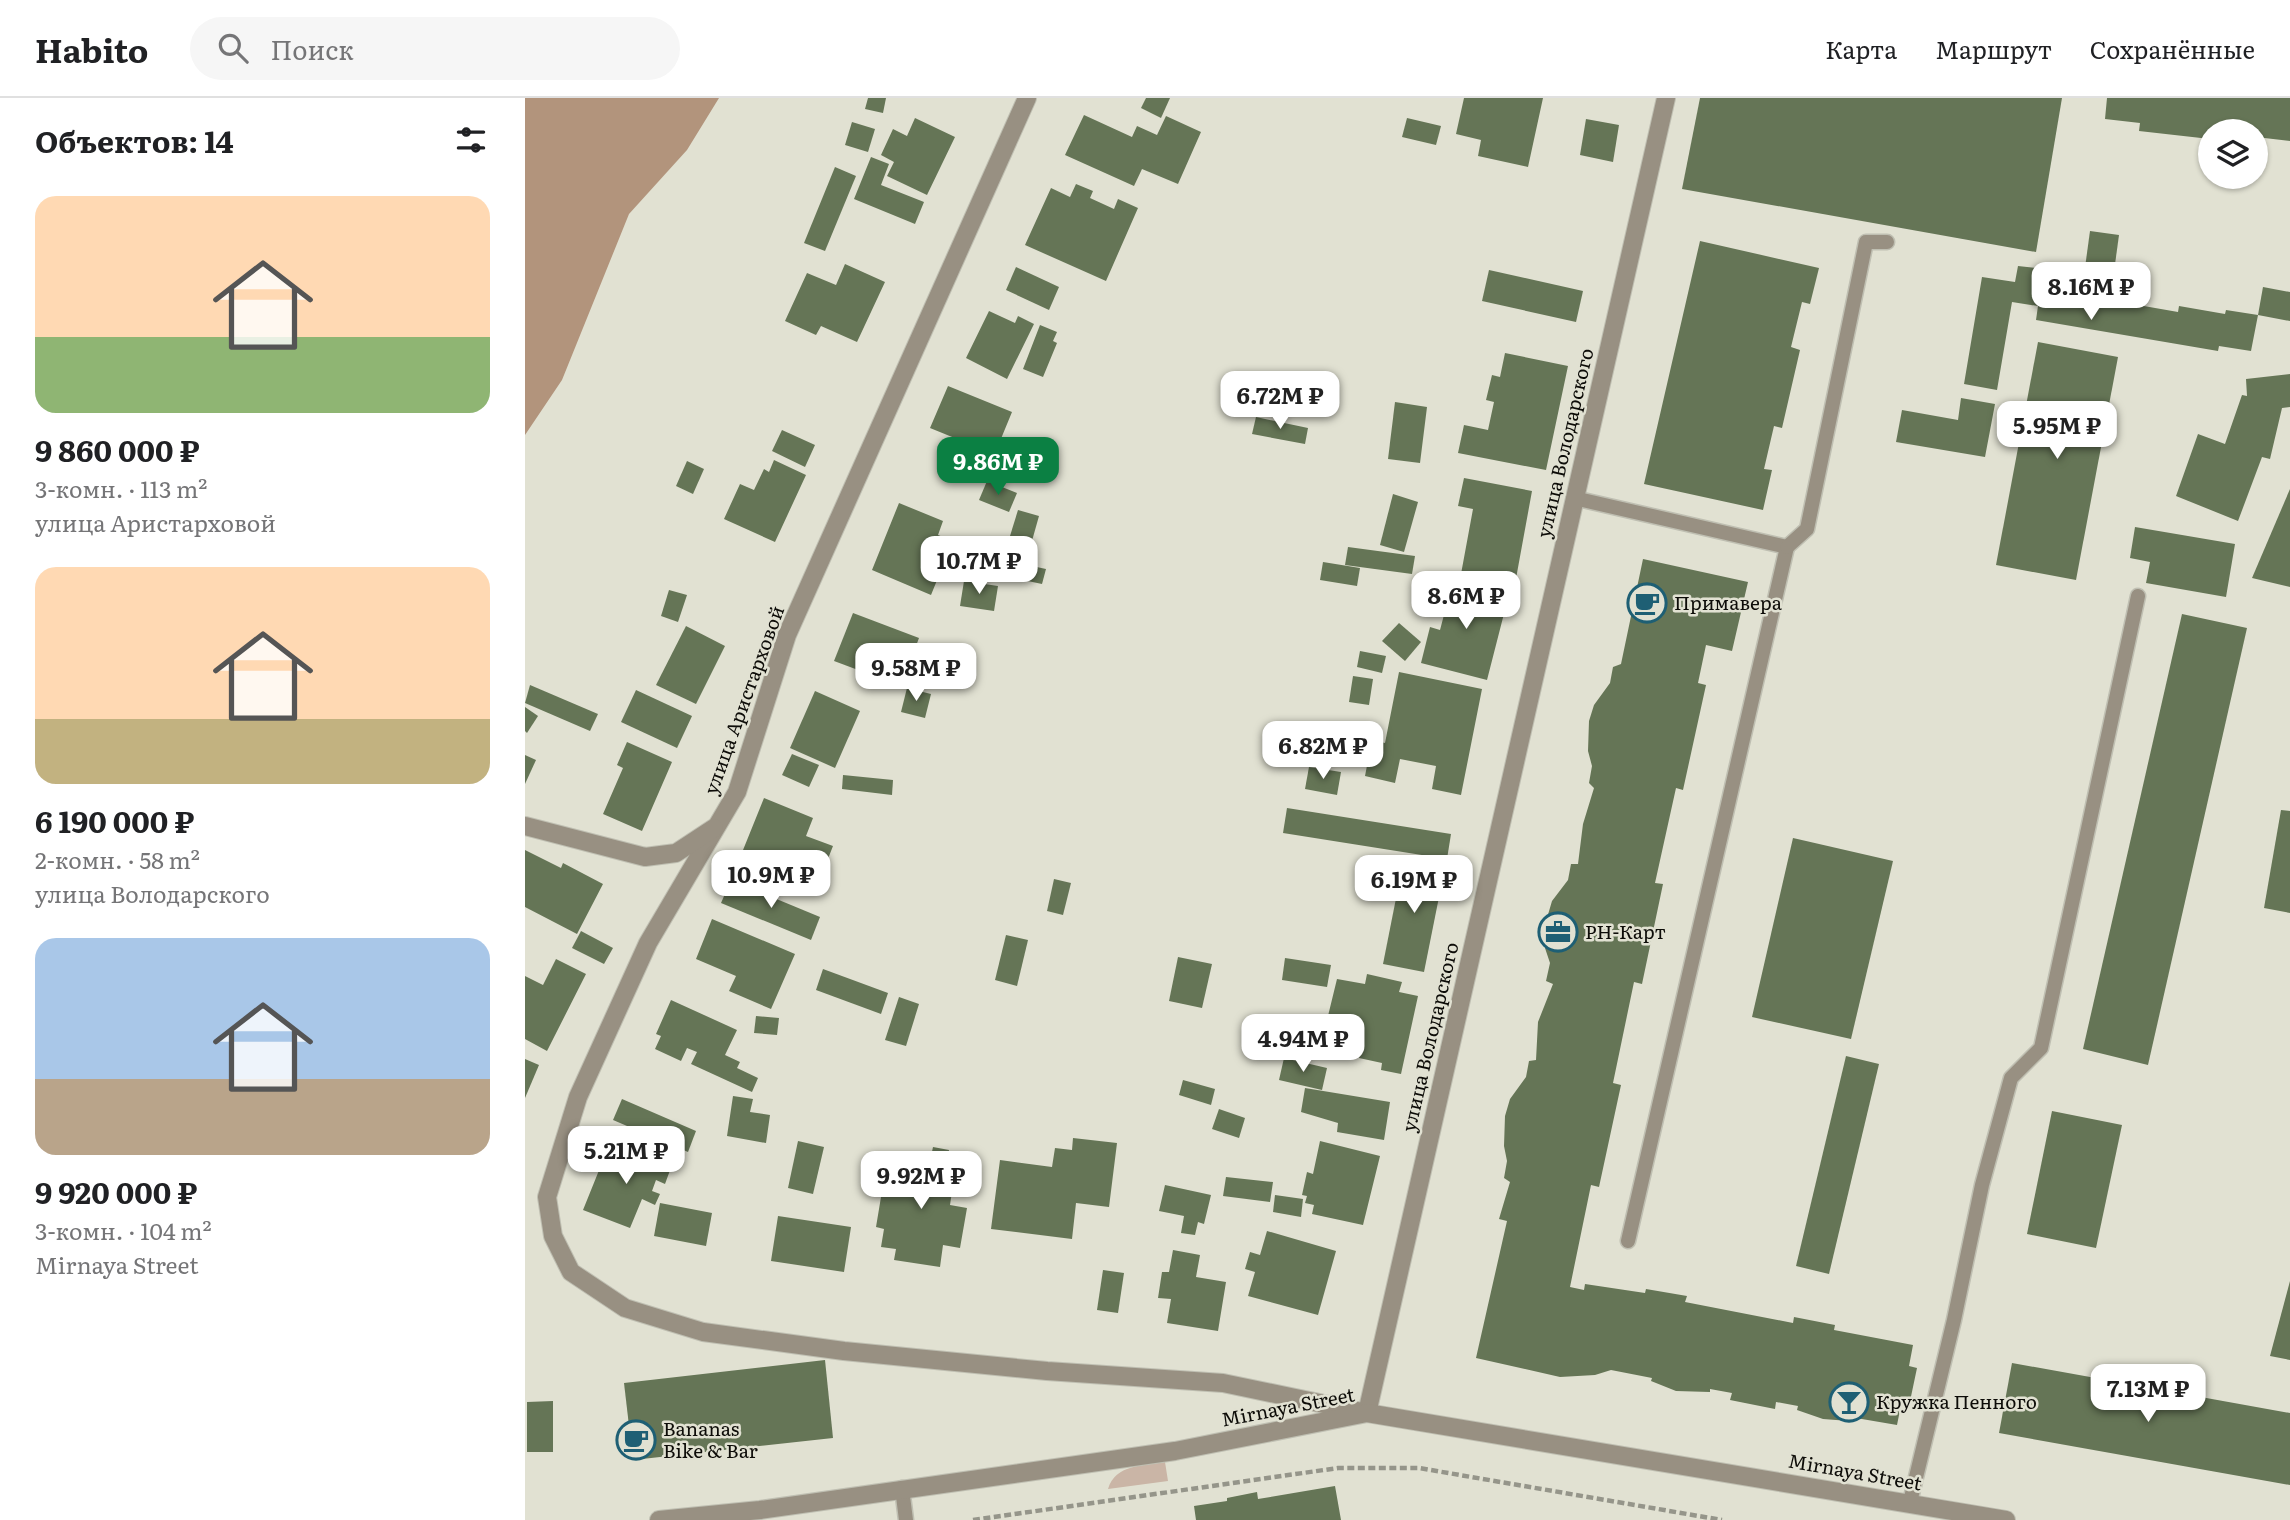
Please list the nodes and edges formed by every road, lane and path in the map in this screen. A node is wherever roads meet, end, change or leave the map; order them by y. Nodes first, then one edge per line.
1 (1027, 98) edge
2 (1666, 98) edge
3 (1887, 242) dead end
4 (1574, 498) junction
5 (1787, 547) junction
6 (2138, 596) dead end
7 (525, 826) edge
8 (716, 826) junction
9 (1627, 1241) dead end
10 (1367, 1413) junction
11 (902, 1488) junction
12 (1910, 1502) junction
13 (1974, 1517) edge
14 (659, 1520) edge
15 (906, 1520) edge
16 (973, 1520) edge
17 (1722, 1520) edge
18 (2006, 1520) edge

1 - 8 street, улица Аристарховой
2 - 4 street, улица Володарского
3 - 5 lane
4 - 5 lane
4 - 10 street, улица Володарского
5 - 9 lane
6 - 12 lane
7 - 8 street
8 - 10 street, улица Аристарховой
10 - 11 street, Mirnaya Street
10 - 12 street, Mirnaya Street
11 - 14 street, Mirnaya Street
11 - 15 lane
12 - 13 street, Mirnaya Street
13 - 18 street, Mirnaya Street
16 - 17 path

